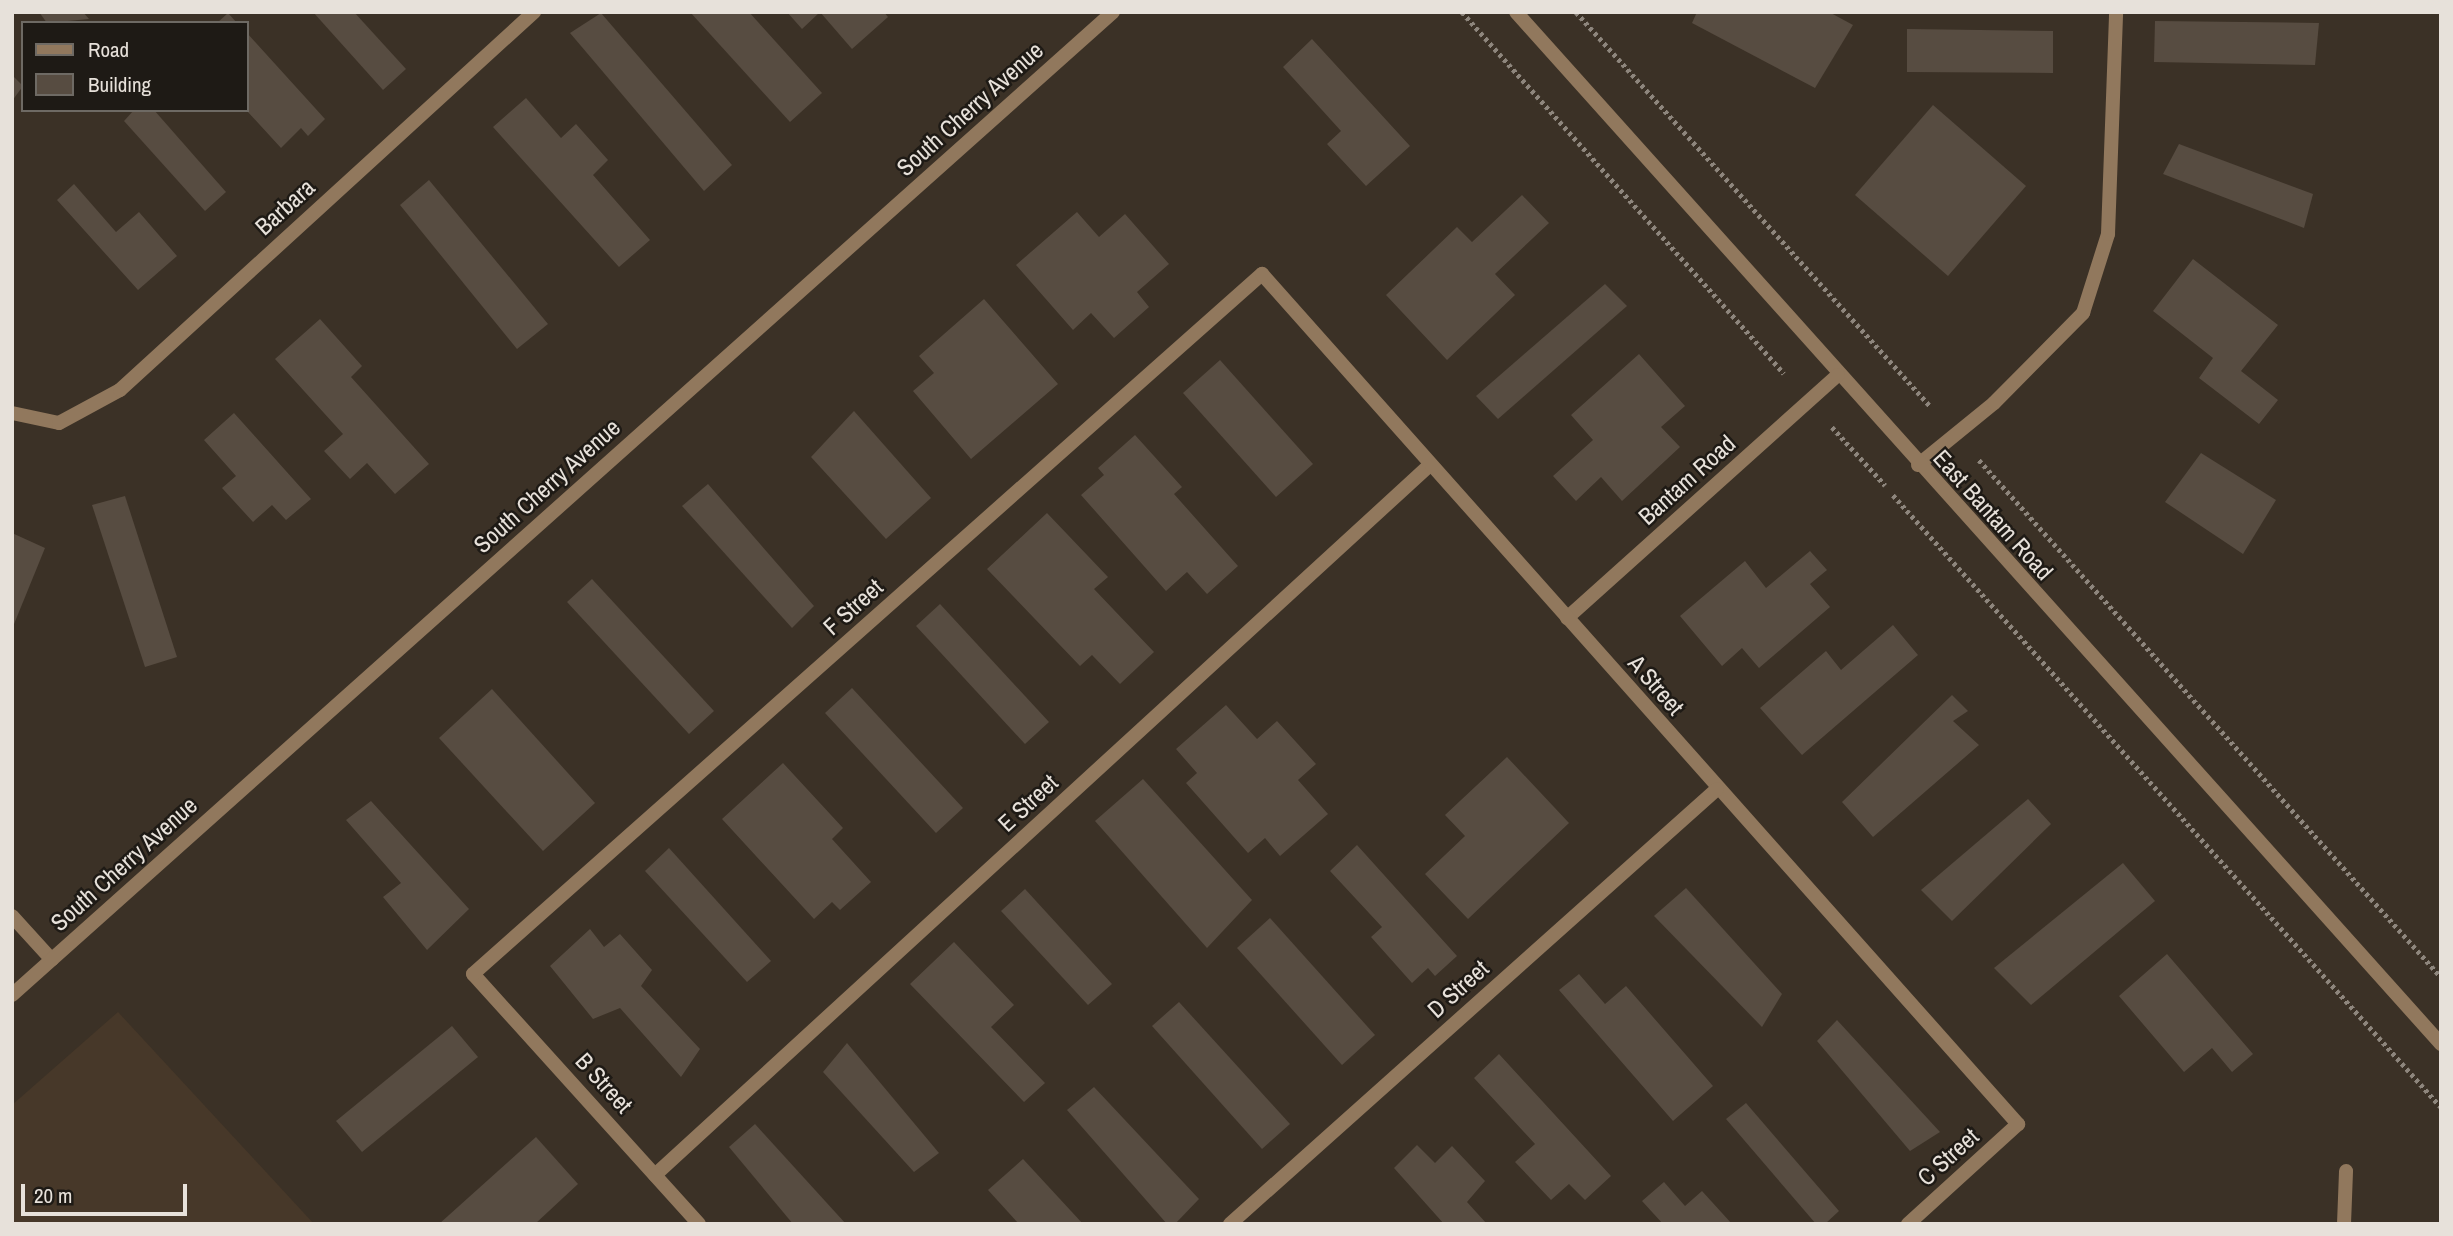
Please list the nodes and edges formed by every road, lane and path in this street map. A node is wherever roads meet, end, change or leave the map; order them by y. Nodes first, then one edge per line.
1 (534, 12) edge
2 (1113, 12) edge
3 (1462, 12) edge
4 (1516, 12) edge
5 (1576, 12) edge
6 (2116, 12) edge
7 (1262, 274) joint
8 (1839, 376) junction
9 (1809, 401) junction
10 (12, 413) edge
11 (1956, 434) junction
12 (1431, 464) junction
13 (1918, 466) junction
14 (1567, 618) junction
15 (1717, 789) junction
16 (12, 916) edge
17 (52, 960) junction
18 (473, 974) joint
19 (2441, 977) edge
20 (12, 995) edge
21 (2441, 1044) edge
22 (2441, 1107) edge
23 (2018, 1124) joint
24 (2346, 1171) dead end
25 (655, 1175) junction
26 (699, 1224) edge
27 (1230, 1224) edge
28 (1908, 1224) edge
29 (2344, 1224) edge

1 - 10 street, Barbara
2 - 17 street, South Cherry Avenue
3 - 9 path
4 - 8 street, East Bantam Road
5 - 11 path
6 - 11 street
7 - 12 street, A Street
7 - 18 street, F Street
8 - 9 street, Bantam Road
8 - 13 street, East Bantam Road
9 - 14 street, Bantam Road
9 - 22 path
11 - 13 street
11 - 19 path
12 - 14 street, A Street
12 - 25 street, E Street
13 - 21 street, East Bantam Road
14 - 15 street, A Street
15 - 23 street, A Street
15 - 27 street, D Street
16 - 17 street
17 - 20 street, South Cherry Avenue
18 - 25 street, B Street
23 - 28 street, C Street
24 - 29 street
25 - 26 street, B Street

